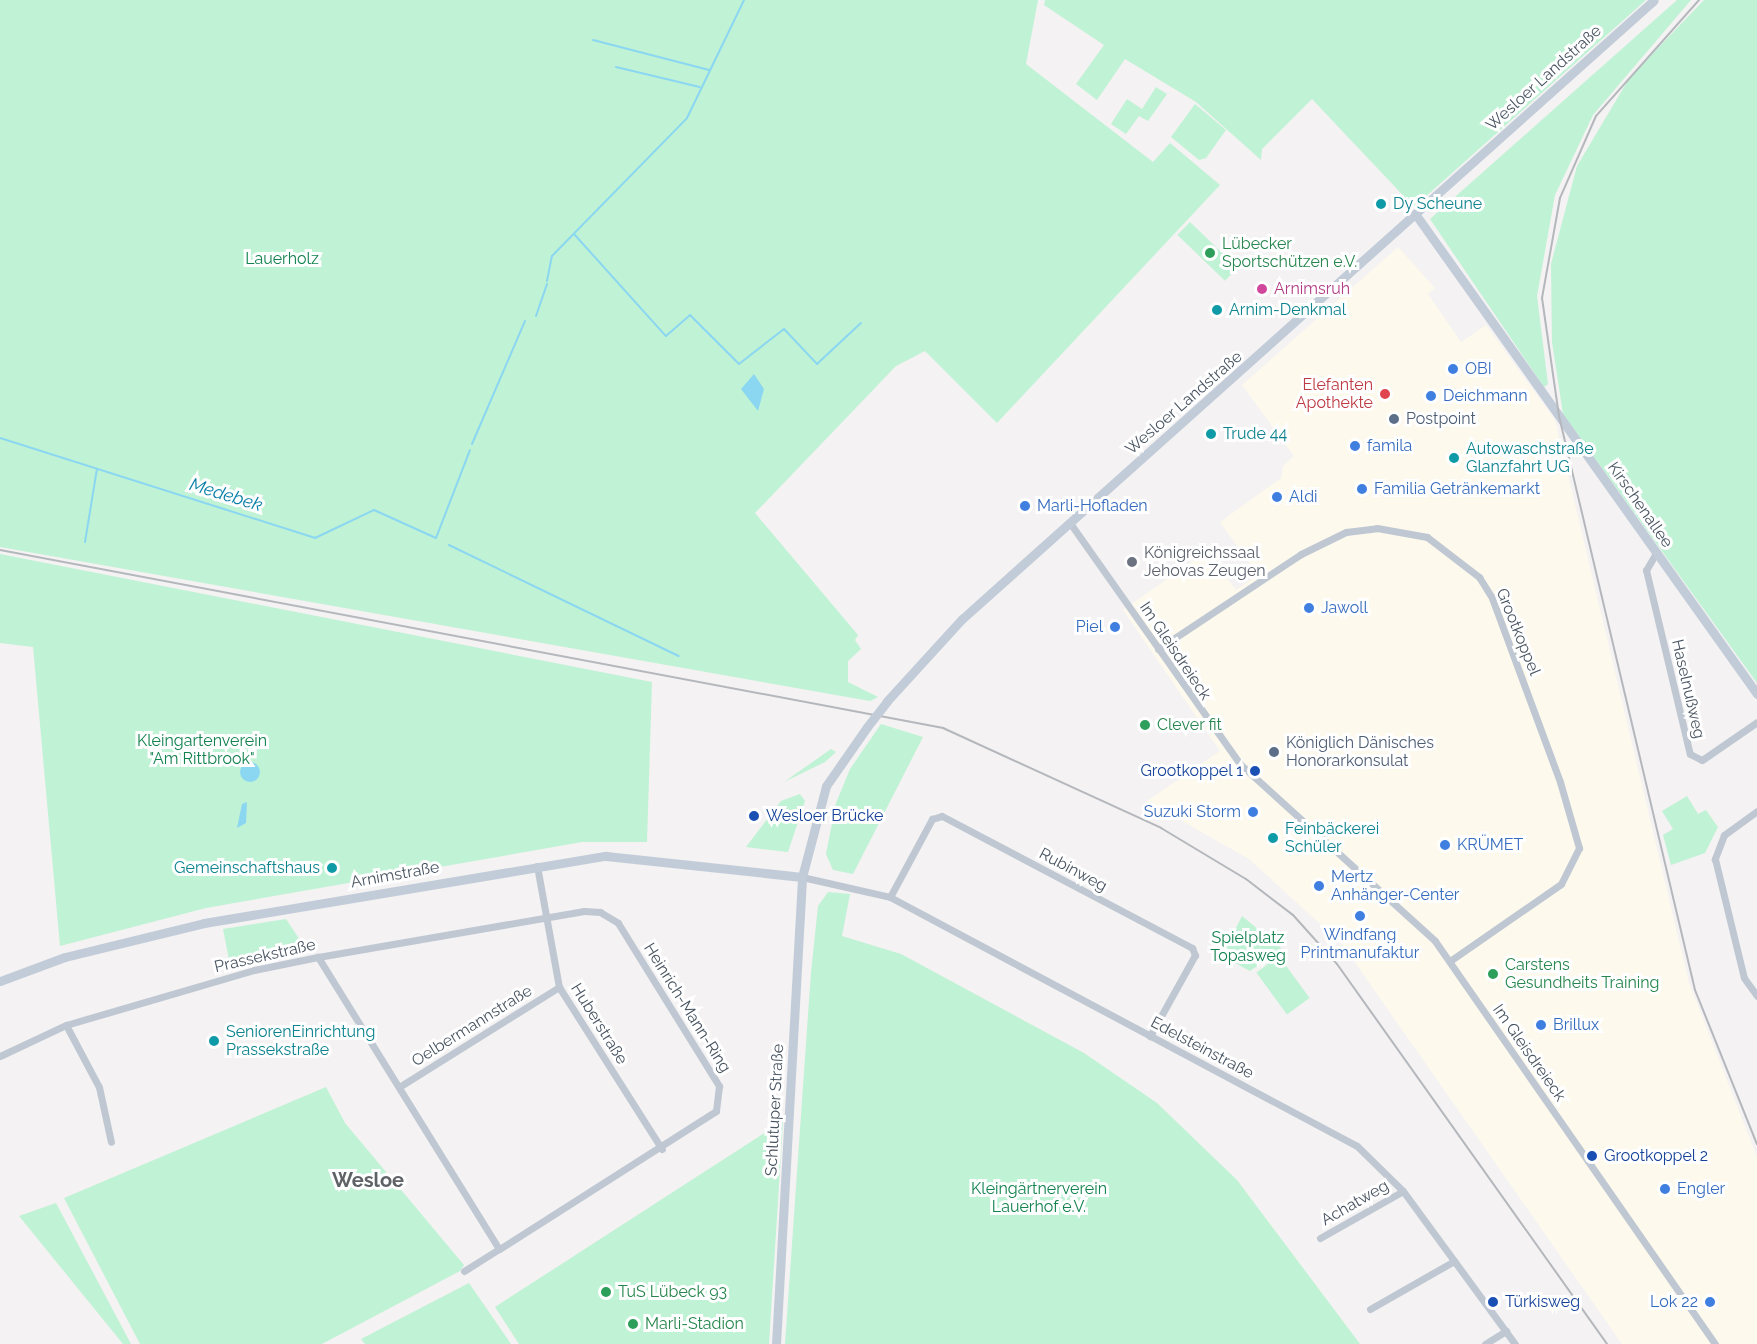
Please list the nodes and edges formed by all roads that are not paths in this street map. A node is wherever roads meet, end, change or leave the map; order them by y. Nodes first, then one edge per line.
1 (1654, 0) edge
2 (1416, 215) junction
3 (1070, 523) junction
4 (1656, 553) junction
5 (1158, 649) junction
6 (1757, 694) edge
7 (1757, 722) edge
8 (1757, 811) edge
9 (537, 866) junction
10 (802, 877) junction
11 (890, 897) junction
12 (545, 918) junction
13 (318, 957) junction
14 (1450, 961) junction
15 (0, 981) edge
16 (559, 987) junction
17 (1757, 996) edge
18 (66, 1025) junction
19 (1150, 1036) junction
20 (0, 1056) edge
21 (399, 1087) junction
22 (111, 1142) dead end
23 (662, 1149) junction
24 (1403, 1191) junction
25 (1320, 1238) dead end
26 (500, 1249) junction
27 (1454, 1261) junction
28 (464, 1270) dead end
29 (1370, 1309) dead end
30 (1506, 1331) junction
31 (776, 1344) edge
32 (1485, 1344) edge
33 (1515, 1344) edge
34 (1715, 1344) edge

1 - 2 main road, Wesloer Landstraße
2 - 3 main road, Wesloer Landstraße
2 - 4 main road, Kirschenallee
3 - 5 street, Im Gleisdreieck
3 - 10 main road, Wesloer Landstraße, bridge
4 - 6 main road, Kirschenallee
4 - 7 street, Haselnußweg
5 - 14 street, Im Gleisdreieck
5 - 14 street, Grootkoppel
8 - 17 street
9 - 10 main road, Arnimstraße
9 - 12 street, Huberstraße
9 - 15 main road, Arnimstraße
10 - 11 street, Edelsteinstraße
10 - 31 main road, Schlutuper Straße
11 - 19 street, Edelsteinstraße
11 - 19 street, Rubinweg
12 - 13 street, Prassekstraße
12 - 16 street, Huberstraße
12 - 23 street, Heinrich-Mann-Ring
13 - 18 street, Prassekstraße
13 - 21 street
14 - 34 street, Im Gleisdreieck
16 - 21 street, Oelbermannstraße
16 - 23 street, Huberstraße
18 - 20 street, Prassekstraße
18 - 22 street
19 - 24 street, Edelsteinstraße
21 - 26 street
23 - 26 street, Heinrich-Mann-Ring
24 - 25 street, Achatweg
24 - 27 street, Edelsteinstraße
26 - 28 street, Heinrich-Mann-Ring
27 - 29 street
27 - 30 street, Edelsteinstraße
30 - 32 street
30 - 33 street, Edelsteinstraße

